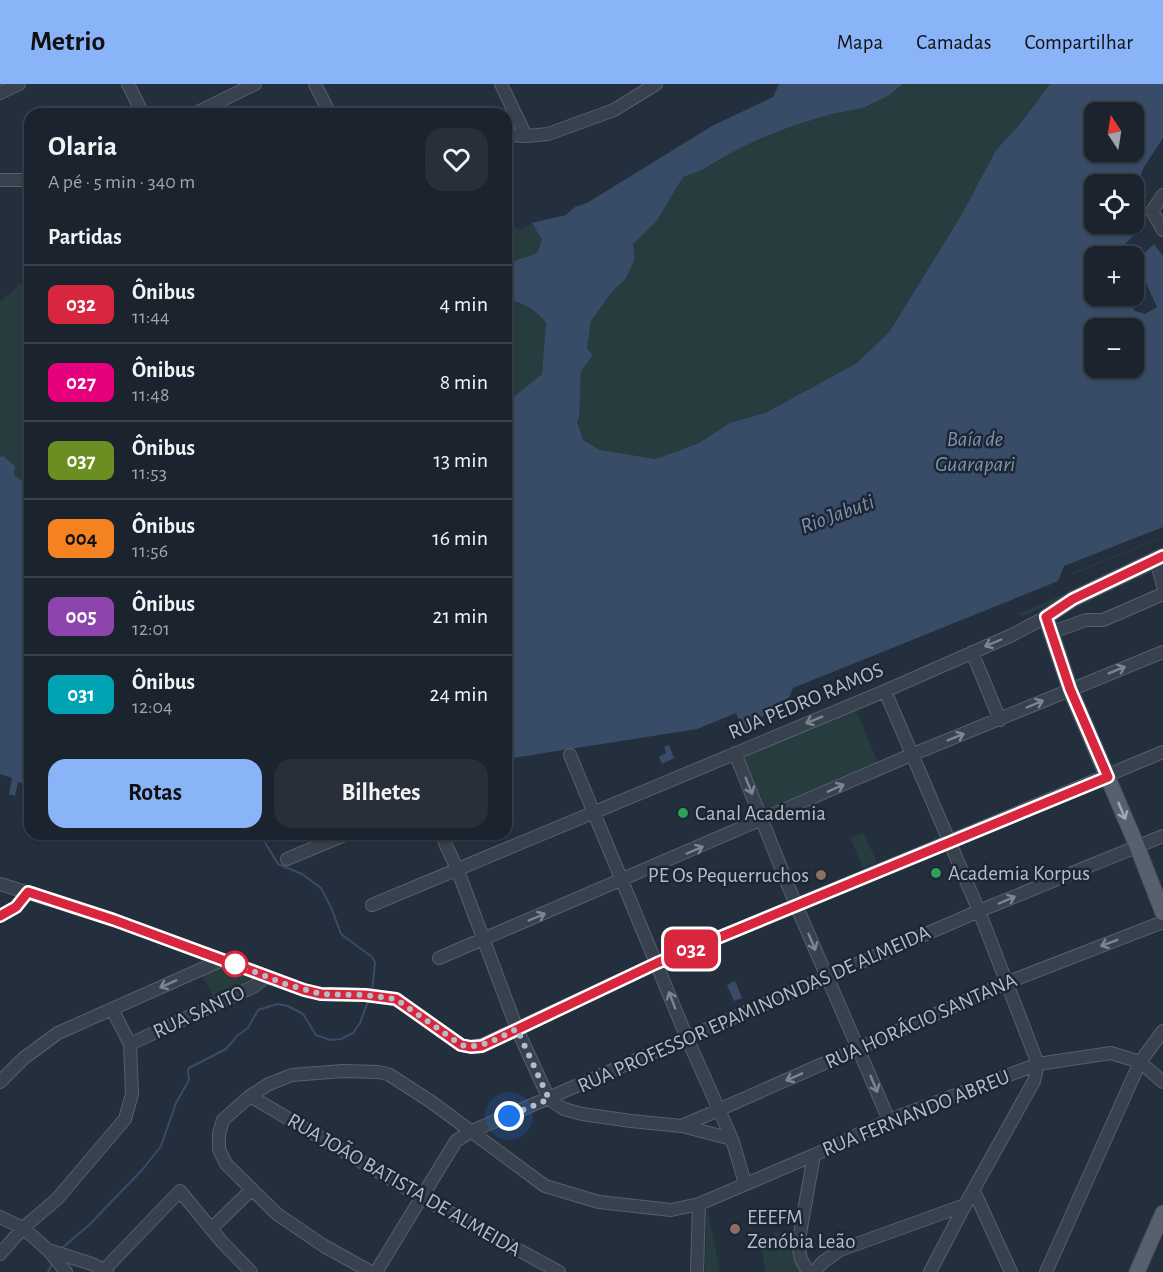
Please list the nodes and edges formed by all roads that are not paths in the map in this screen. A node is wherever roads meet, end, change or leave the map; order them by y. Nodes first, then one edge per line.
1 (19, 84) edge
2 (128, 84) edge
3 (255, 84) edge
4 (315, 84) edge
5 (501, 84) edge
6 (656, 84) edge
7 (0, 93) edge
8 (140, 108) edge
9 (206, 108) edge
10 (327, 108) edge
11 (512, 135) edge
12 (526, 136) junction
13 (0, 180) edge
14 (24, 180) edge
15 (1163, 195) edge
16 (1163, 230) edge
17 (1159, 558) edge
18 (1163, 586) edge
19 (1163, 594) edge
20 (1046, 617) junction
21 (1058, 630) dead end
22 (972, 652) junction
23 (1163, 652) edge
24 (1070, 689) junction
25 (885, 691) junction
26 (1000, 720) junction
27 (1163, 752) edge
28 (735, 753) junction
29 (570, 755) dead end
30 (911, 755) junction
31 (1108, 777) junction
32 (594, 812) junction
33 (763, 820) junction
34 (1163, 836) edge
35 (333, 840) edge
36 (444, 840) edge
37 (950, 841) junction
38 (1137, 846) junction
39 (287, 859) dead end
40 (458, 871) junction
41 (622, 881) junction
42 (0, 884) edge
43 (28, 892) junction
44 (372, 905) dead end
45 (796, 905) junction
46 (979, 911) junction
47 (1163, 913) edge
48 (0, 916) edge
49 (1163, 922) edge
50 (484, 940) junction
51 (439, 958) dead end
52 (222, 960) junction
53 (657, 963) junction
54 (266, 977) junction
55 (827, 978) junction
56 (1006, 983) junction
57 (112, 1009) junction
58 (517, 1029) junction
59 (1163, 1031) edge
60 (687, 1038) junction
61 (130, 1044) junction
62 (859, 1048) junction
63 (1140, 1062) junction
64 (1038, 1064) junction
65 (0, 1082) edge
66 (1163, 1082) edge
67 (250, 1096) junction
68 (549, 1099) junction
69 (718, 1111) junction
70 (889, 1120) junction
71 (682, 1126) junction
72 (470, 1132) junction
73 (732, 1139) junction
74 (814, 1155) junction
75 (746, 1183) junction
76 (252, 1189) junction
77 (974, 1191) junction
78 (421, 1197) junction
79 (699, 1204) junction
80 (965, 1205) junction
81 (1163, 1213) edge
82 (0, 1217) edge
83 (23, 1228) junction
84 (211, 1229) junction
85 (48, 1250) junction
86 (0, 1254) edge
87 (105, 1271) edge
88 (66, 1272) edge
89 (251, 1272) edge
90 (370, 1272) edge
91 (376, 1272) edge
92 (559, 1272) edge
93 (697, 1272) edge
94 (808, 1272) edge
95 (814, 1272) edge
96 (930, 1272) edge
97 (1011, 1272) edge
98 (1046, 1272) edge
99 (1137, 1272) edge

1 - 7 street
2 - 8 street
3 - 9 street
4 - 10 street
5 - 12 street
6 - 12 street
11 - 12 street
13 - 14 street
15 - 16 street
17 - 18 street
17 - 20 main road, RUA PEDRO RAMOS
19 - 21 street
20 -> 22 street, RUA PEDRO RAMOS
20 - 24 main road
22 - 25 street, RUA PEDRO RAMOS
22 - 26 street
24 -> 23 street
26 -> 24 street
24 - 31 main road
25 -> 28 street, RUA PEDRO RAMOS
25 - 30 street
30 -> 26 street
27 - 31 street
28 - 32 street, RUA PEDRO RAMOS
28 -> 33 street
29 - 32 street
33 -> 30 street
30 - 37 street
31 - 37 street
31 -> 38 main road
32 - 40 street, RUA PEDRO RAMOS
32 - 41 street
41 -> 33 street
33 - 45 street
34 - 38 street, RUA PROFESSOR EPAMINONDAS DE ALMEIDA
35 - 39 street
36 - 40 street
37 - 45 street
37 - 46 street
46 -> 38 street, RUA PROFESSOR EPAMINONDAS DE ALMEIDA
38 - 47 main road
40 - 44 street, RUA PEDRO RAMOS
40 - 50 street
50 -> 41 street
41 - 53 street
42 - 43 street
43 - 48 street
43 - 52 street
45 - 53 street
45 -> 55 street
46 - 55 street, RUA PROFESSOR EPAMINONDAS DE ALMEIDA
46 - 56 street
49 -> 56 street, RUA HORÁCIO SANTANA
50 - 51 street
50 - 58 street
52 - 54 street
52 -> 57 street
53 - 58 street
60 -> 53 street
54 - 58 street
54 - 61 street, RUA SANTO
55 - 60 street, RUA PROFESSOR EPAMINONDAS DE ALMEIDA
55 - 62 street
56 - 62 street, RUA HORÁCIO SANTANA
56 - 64 street
57 - 61 street
57 - 65 street
58 - 68 street
59 - 63 street
60 - 68 street, RUA PROFESSOR EPAMINONDAS DE ALMEIDA
60 - 69 street
61 - 83 street
62 -> 69 street, RUA HORÁCIO SANTANA
62 -> 70 street
63 - 64 street, RUA FERNANDO ABREU
63 - 66 street
63 - 98 street
64 - 70 street, RUA FERNANDO ABREU
64 - 77 street
67 - 72 street, RUA FERNANDO ABREU
67 - 76 street, RUA FERNANDO ABREU
67 - 78 street, RUA JOÃO BATISTA DE ALMEIDA
68 - 71 street, RUA HORÁCIO SANTANA
68 - 72 street, RUA PROFESSOR EPAMINONDAS DE ALMEIDA
69 - 71 street, RUA HORÁCIO SANTANA
69 - 73 street
70 - 74 street, RUA FERNANDO ABREU
71 - 73 street, RUA HORÁCIO SANTANA
72 - 78 street, RUA PROFESSOR EPAMINONDAS DE ALMEIDA
72 - 79 street, RUA FERNANDO ABREU
73 - 75 street
74 - 75 street, RUA FERNANDO ABREU
74 - 94 street
75 - 79 street, RUA FERNANDO ABREU
76 - 84 street
76 - 90 street, RUA FERNANDO ABREU
77 - 80 street
77 - 97 street
78 - 91 street, RUA PROFESSOR EPAMINONDAS DE ALMEIDA
78 - 92 street, RUA JOÃO BATISTA DE ALMEIDA
79 - 93 street
80 - 95 street
80 - 96 street
81 - 99 main road
82 - 83 street
83 - 85 street
83 - 86 street
84 - 87 street
84 - 89 street
85 - 87 street
85 - 88 street

